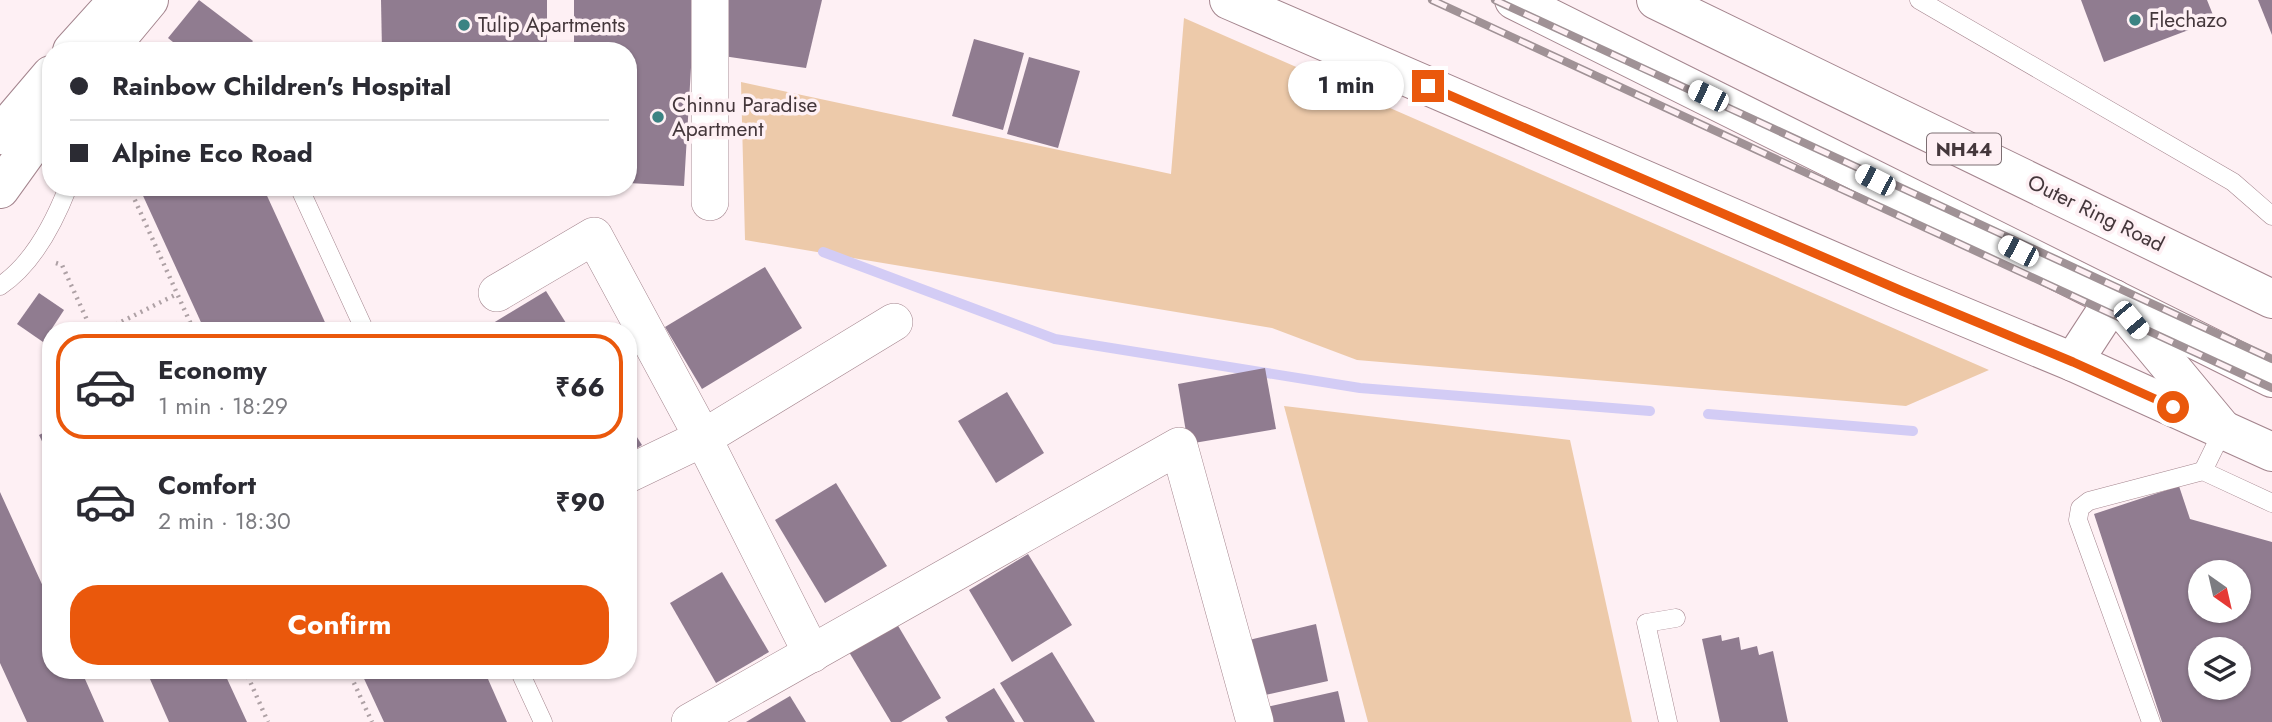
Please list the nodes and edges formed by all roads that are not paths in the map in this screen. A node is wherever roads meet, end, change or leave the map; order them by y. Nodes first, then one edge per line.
1 (118, 0) edge
2 (149, 0) edge
3 (710, 0) edge
4 (1229, 0) edge
5 (1514, 0) edge
6 (1656, 0) edge
7 (1919, 0) edge
8 (80, 42) edge
9 (114, 42) edge
10 (42, 99) edge
11 (30, 131) edge
12 (0, 189) edge
13 (65, 196) edge
14 (303, 196) edge
15 (710, 202) dead end
16 (2272, 216) edge
17 (0, 286) edge
18 (2268, 290) edge
19 (497, 293) dead end
20 (2114, 299) junction
21 (361, 322) edge
22 (894, 322) dead end
23 (2073, 362) junction
24 (2272, 378) edge
25 (2223, 430) junction
26 (703, 438) junction
27 (2272, 452) edge
28 (637, 470) edge
29 (2203, 471) junction
30 (2272, 503) edge
31 (1676, 618) dead end
32 (812, 654) junction
33 (523, 679) edge
34 (1251, 720) edge
35 (543, 722) edge
36 (690, 722) edge
37 (1668, 722) edge
38 (2151, 722) edge

1 - 8 main road
2 - 9 main road
3 - 15 street
4 - 23 main road
5 - 20 main road
6 - 18 main road, Outer Ring Road / NH44
7 - 16 lane
10 - 11 main road
11 - 12 main road
13 - 17 lane
14 - 21 lane
19 - 26 street
20 - 23 main road
20 - 24 main road
20 - 25 main road
22 - 26 street
23 - 25 main road
25 - 27 main road
25 - 29 lane
26 - 28 street
26 - 32 street
29 - 30 lane
29 - 38 lane
31 - 37 lane
32 - 34 street
32 - 36 street
33 - 35 lane

